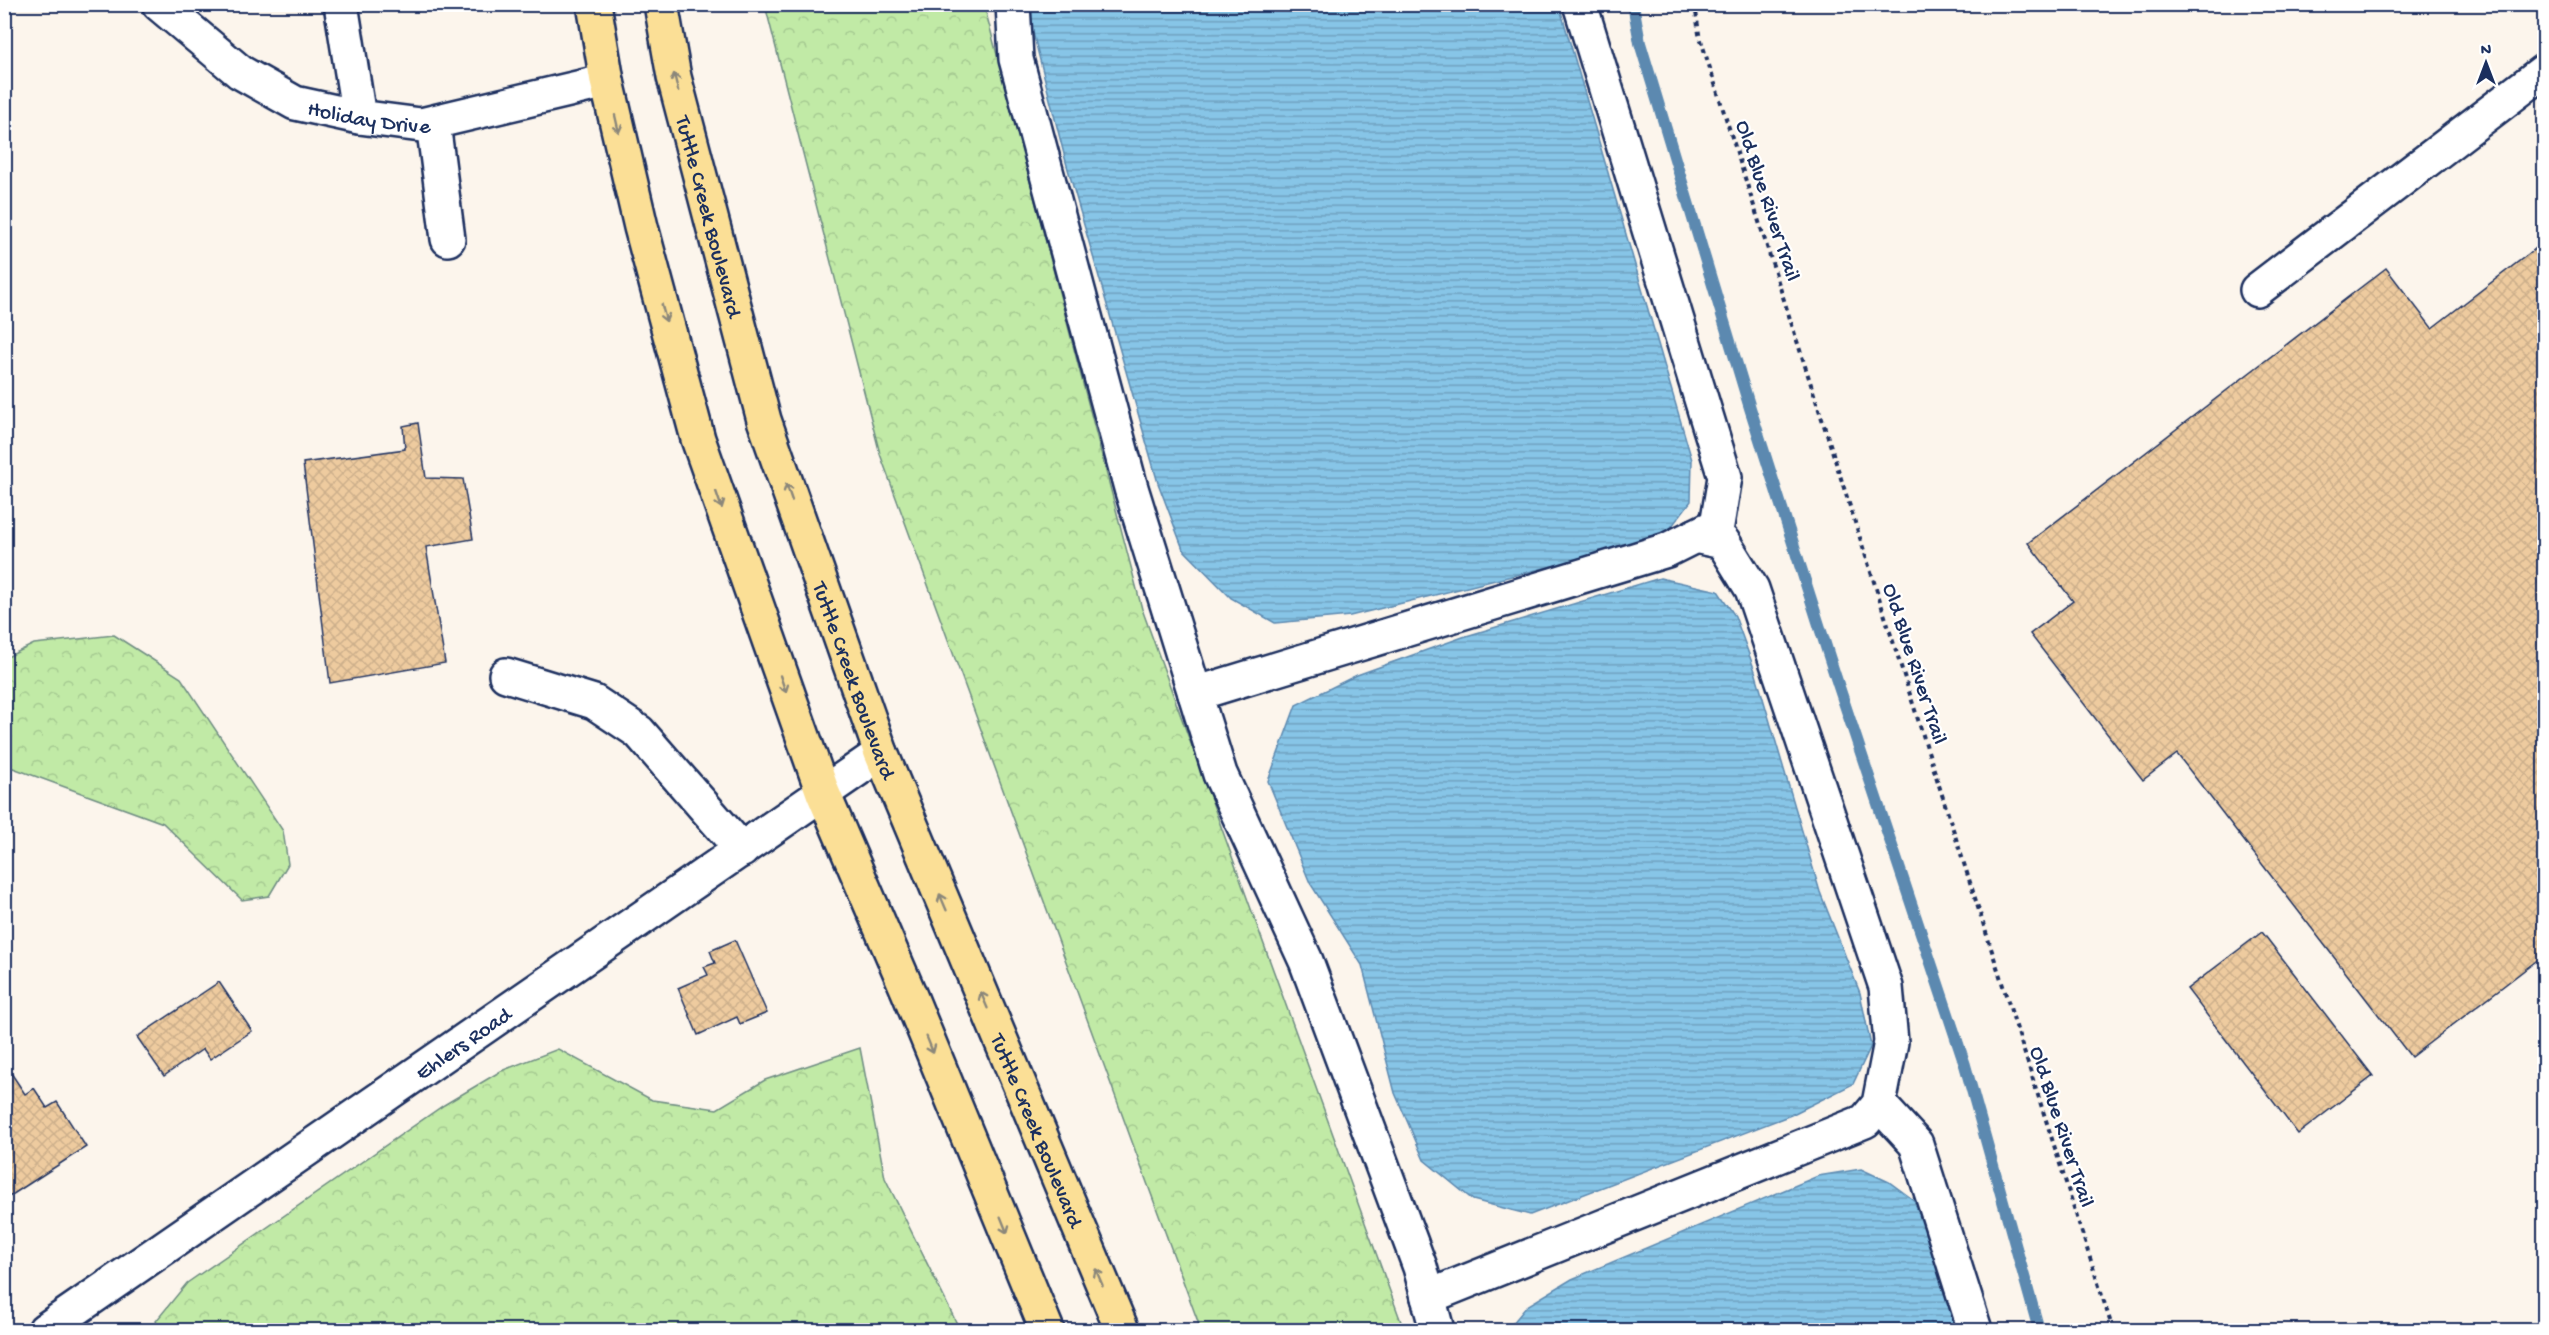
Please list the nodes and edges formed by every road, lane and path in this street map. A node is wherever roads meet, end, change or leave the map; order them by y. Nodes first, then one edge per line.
1 (159, 4) edge
2 (341, 4) edge
3 (594, 4) edge
4 (661, 4) edge
5 (1013, 4) edge
6 (1580, 4) edge
7 (1695, 4) edge
8 (2544, 71) edge
9 (607, 81) junction
10 (359, 117) junction
11 (433, 123) junction
12 (448, 240) dead end
13 (2257, 290) dead end
14 (1695, 536) junction
15 (506, 675) dead end
16 (1195, 694) junction
17 (881, 753) junction
18 (823, 793) junction
19 (742, 849) junction
20 (1879, 1104) junction
21 (1428, 1297) junction
22 (45, 1330) edge
23 (1047, 1330) edge
24 (1122, 1330) edge
25 (1437, 1330) edge
26 (1975, 1330) edge
27 (2113, 1330) edge

1 - 10 street, Holiday Drive
2 - 10 street
3 - 9 highway
17 -> 4 highway, Tuttle Creek Boulevard
5 - 16 street
6 - 14 street
7 - 27 path, Old Blue River Trail
8 - 13 street
9 - 11 street, Holiday Drive
9 -> 18 highway
10 - 11 street, Holiday Drive
11 - 12 street
14 - 16 street
14 - 20 street
15 - 19 street
16 - 21 street
17 - 18 street, Ehlers Road
24 -> 17 highway, Tuttle Creek Boulevard
18 - 19 street, Ehlers Road
18 -> 23 highway
19 - 22 street, Ehlers Road
20 - 21 street
20 - 26 street
21 - 25 street

